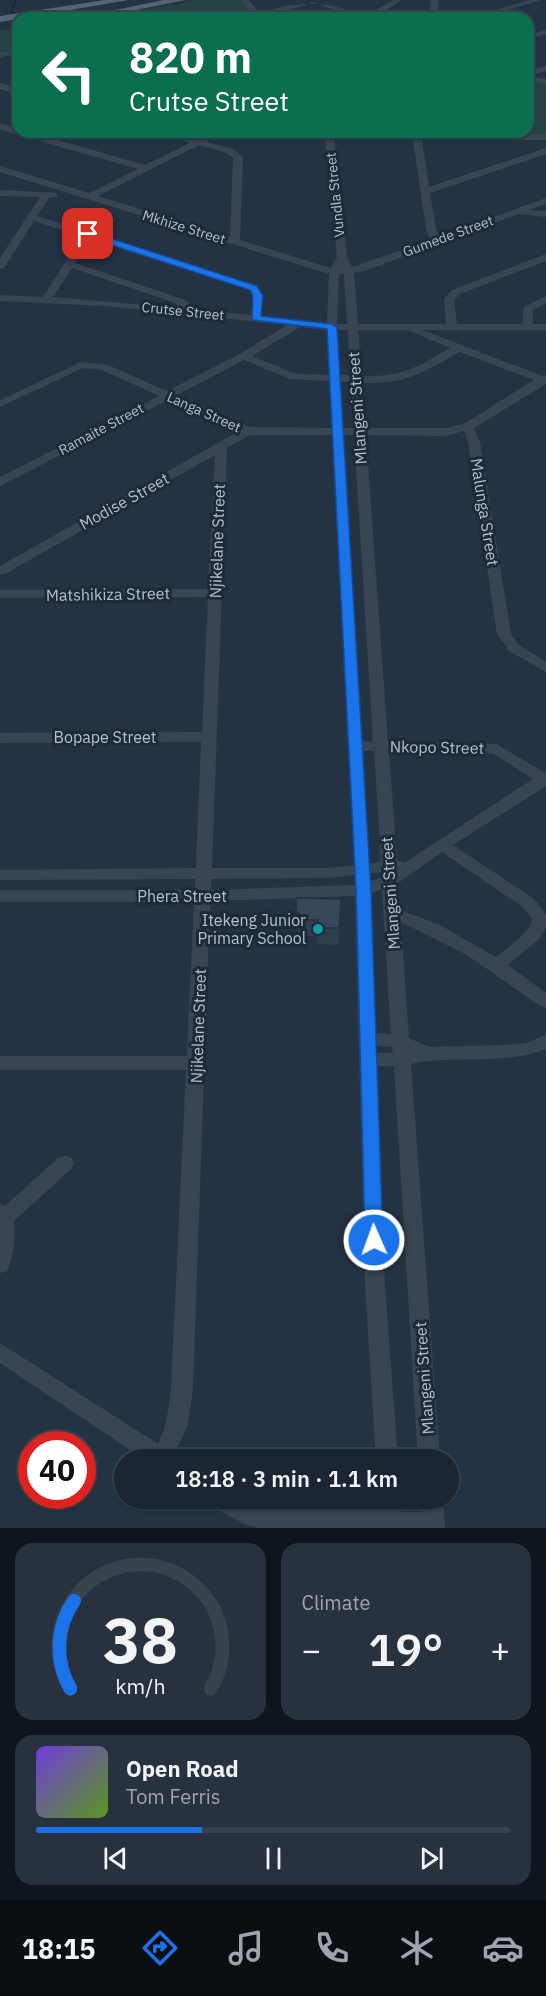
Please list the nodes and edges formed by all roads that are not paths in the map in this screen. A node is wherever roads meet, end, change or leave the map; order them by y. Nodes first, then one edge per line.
1 (124, 0) edge
2 (182, 0) edge
3 (314, 0) edge
4 (398, 0) edge
5 (537, 0) edge
6 (506, 4) edge
7 (46, 12) edge
8 (106, 12) edge
9 (274, 12) edge
10 (345, 12) edge
11 (378, 12) edge
12 (487, 12) edge
13 (40, 138) edge
14 (183, 138) edge
15 (206, 138) edge
16 (329, 138) edge
17 (417, 138) edge
18 (197, 142) junction
19 (546, 151) edge
20 (144, 168) junction
21 (0, 169) edge
22 (426, 191) junction
23 (74, 192) junction
24 (0, 193) edge
25 (46, 195) junction
26 (89, 197) junction
27 (546, 201) edge
28 (513, 212) junction
29 (546, 214) edge
30 (32, 217) junction
31 (88, 234) junction
32 (436, 240) junction
33 (235, 242) junction
34 (342, 257) junction
35 (546, 257) edge
36 (69, 264) junction
37 (0, 266) edge
38 (334, 272) junction
39 (349, 272) junction
40 (0, 298) edge
41 (47, 299) junction
42 (546, 299) edge
43 (184, 311) junction
44 (256, 318) junction
45 (297, 324) junction
46 (332, 327) junction
47 (351, 327) junction
48 (405, 327) junction
49 (452, 327) junction
50 (527, 327) junction
51 (546, 327) edge
52 (458, 348) junction
53 (244, 356) junction
54 (336, 379) junction
55 (357, 379) junction
56 (545, 380) edge
57 (165, 395) junction
58 (0, 404) edge
59 (468, 428) junction
60 (248, 431) junction
61 (337, 431) junction
62 (358, 431) junction
63 (221, 447) junction
64 (0, 482) edge
65 (0, 571) edge
66 (215, 593) junction
67 (0, 594) edge
68 (546, 668) edge
69 (210, 736) junction
70 (0, 738) edge
71 (355, 746) junction
72 (379, 746) junction
73 (545, 779) edge
74 (442, 845) junction
75 (362, 871) junction
76 (204, 874) junction
77 (388, 874) junction
78 (0, 875) edge
79 (363, 890) junction
80 (0, 896) edge
81 (204, 896) junction
82 (392, 913) junction
83 (498, 964) junction
84 (546, 1002) edge
85 (368, 1039) junction
86 (400, 1041) junction
87 (546, 1042) edge
88 (427, 1054) junction
89 (369, 1059) junction
90 (401, 1060) junction
91 (0, 1063) edge
92 (197, 1063) junction
93 (64, 1163) dead end
94 (2, 1215) edge
95 (0, 1264) edge
96 (0, 1352) edge
97 (148, 1449) edge
98 (167, 1449) edge
99 (386, 1449) edge
100 (428, 1449) edge
101 (238, 1509) edge
102 (390, 1509) edge
103 (433, 1509) edge
104 (391, 1525) edge
105 (434, 1526) edge

1 - 7 main road
2 - 8 main road
3 - 9 street
3 - 10 street
4 - 11 street
5 - 6 street
6 - 12 street
13 - 20 street
14 - 18 street
15 - 18 street
16 - 34 street, Vundla Street
17 - 22 street
18 - 20 street
18 - 33 street
19 - 22 street
20 - 26 street
21 - 23 street, Mkhize Street
22 - 32 street
23 - 25 street
23 - 26 street, Mkhize Street
24 - 25 street
25 - 30 street
26 - 33 street, Mkhize Street
27 - 28 street, Gumede Street
28 - 29 street
28 - 32 street, Gumede Street
30 - 31 street
30 - 37 street
31 - 36 street
31 - 44 street
32 - 39 street, Gumede Street
33 - 38 street, Mkhize Street
34 - 38 street, Vundla Street
34 - 39 street, Vundla Street
35 - 49 street
36 - 41 street
36 - 43 street
38 - 39 street, Mkhize Street
38 - 46 street, Vundla Street
39 - 47 street, Vundla Street
40 - 41 street, Crutse Street
41 - 43 street, Crutse Street
42 - 50 street
43 - 44 street, Crutse Street
44 - 45 street, Crutse Street
45 - 46 street, Crutse Street
45 - 53 street, Ramaite Street
46 - 47 street, Crutse Street
46 - 54 street, Mlangeni Street
47 - 48 street, Crutse Street
47 - 55 street, Mlangeni Street
48 - 49 street, Crutse Street
48 - 52 street
49 - 50 street, Crutse Street
50 - 51 street, Crutse Street
52 - 55 street
52 - 56 street
53 - 54 street
53 - 57 street, Ramaite Street
54 - 55 street
54 - 61 street, Mlangeni Street
55 - 62 street, Mlangeni Street
56 - 59 street
57 - 58 street, Langa Street
57 - 60 street, Langa Street
57 - 64 street, Ramaite Street
59 - 62 street, Langa Street
59 - 68 street, Malunga Street
60 - 61 street, Langa Street
60 - 63 street, Modise Street
61 - 62 street, Langa Street
61 - 71 street, Mlangeni Street
62 - 72 street, Mlangeni Street
63 - 65 street, Modise Street
63 - 66 street, Njikelane Street
66 - 67 street, Matshikiza Street
66 - 69 street, Njikelane Street
69 - 70 street, Bopape Street
69 - 76 street, Njikelane Street
71 - 72 street, Nkopo Street
71 - 75 street, Mlangeni Street
72 - 73 street, Nkopo Street
72 - 77 street, Mlangeni Street
73 - 74 street
74 - 77 street
74 - 83 street
75 - 76 street, Phera Street
75 - 77 street, Phera Street
75 - 79 street, Mlangeni Street
76 - 78 street, Phera Street
76 - 81 street, Njikelane Street
77 - 79 street, Phera Street
77 - 82 street, Mlangeni Street
79 - 81 street, Phera Street
79 - 85 street, Mlangeni Street
80 - 81 street, Phera Street
81 - 92 street, Njikelane Street
82 - 83 street
82 - 86 street, Mlangeni Street
83 - 84 street
85 - 86 street
85 - 89 street, Mlangeni Street
86 - 88 street
86 - 90 street, Mlangeni Street
87 - 88 street
88 - 90 street
89 - 90 street
89 - 99 street, Mlangeni Street
90 - 100 street, Mlangeni Street
91 - 92 street
92 - 98 street, Njikelane Street
93 - 94 street
94 - 95 street
96 - 97 street
101 - 104 street
102 - 104 street
103 - 105 street
104 - 105 street

